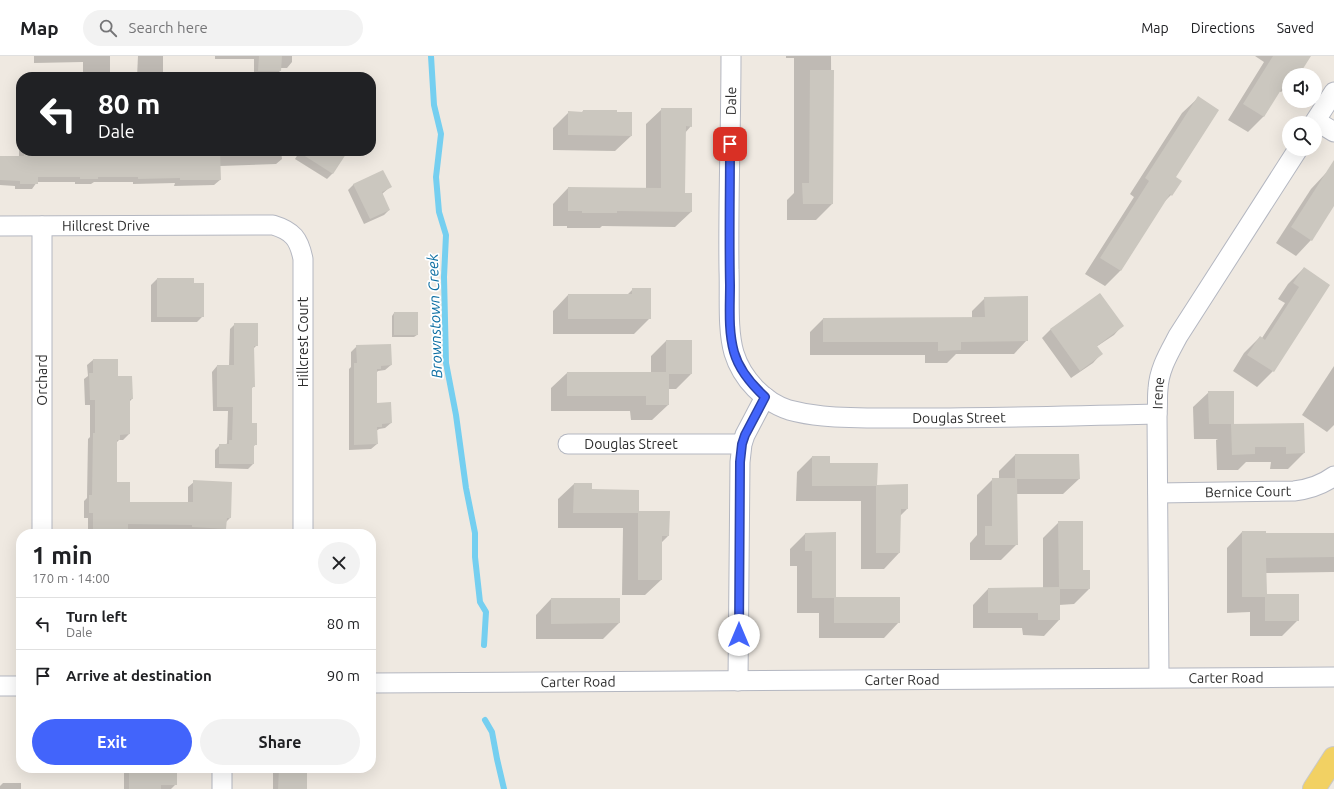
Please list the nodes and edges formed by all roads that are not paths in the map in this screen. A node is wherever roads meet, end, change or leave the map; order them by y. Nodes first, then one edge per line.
1 (731, 56) edge
2 (1334, 92) edge
3 (1319, 116) edge
4 (1322, 126) edge
5 (1334, 132) edge
6 (1294, 156) edge
7 (212, 225) joint
8 (0, 226) edge
9 (42, 226) junction
10 (765, 397) junction
11 (1158, 414) junction
12 (568, 444) dead end
13 (742, 444) junction
14 (1334, 476) edge
15 (1158, 493) junction
16 (42, 529) edge
17 (303, 529) edge
18 (1159, 677) junction
19 (1334, 677) edge
20 (738, 681) junction
21 (376, 683) edge
22 (0, 686) edge
23 (16, 686) edge
24 (1334, 758) edge
25 (222, 773) edge
26 (222, 789) edge
27 (1314, 789) edge

1 - 10 street, Dale
2 - 3 street
4 - 5 street
6 - 11 street, Irene
7 - 9 street, Hillcrest Drive
7 - 17 street, Hillcrest Court
8 - 9 street, Hillcrest Drive
9 - 16 street, Orchard
10 - 11 street, Douglas Street
10 - 13 street
11 - 15 street, Irene
12 - 13 street, Douglas Street
13 - 20 street
14 - 15 street, Bernice Court
15 - 18 street, Irene
18 - 19 street, Carter Road
18 - 20 street, Carter Road
20 - 21 street, Carter Road
22 - 23 street
24 - 27 main road
25 - 26 street

